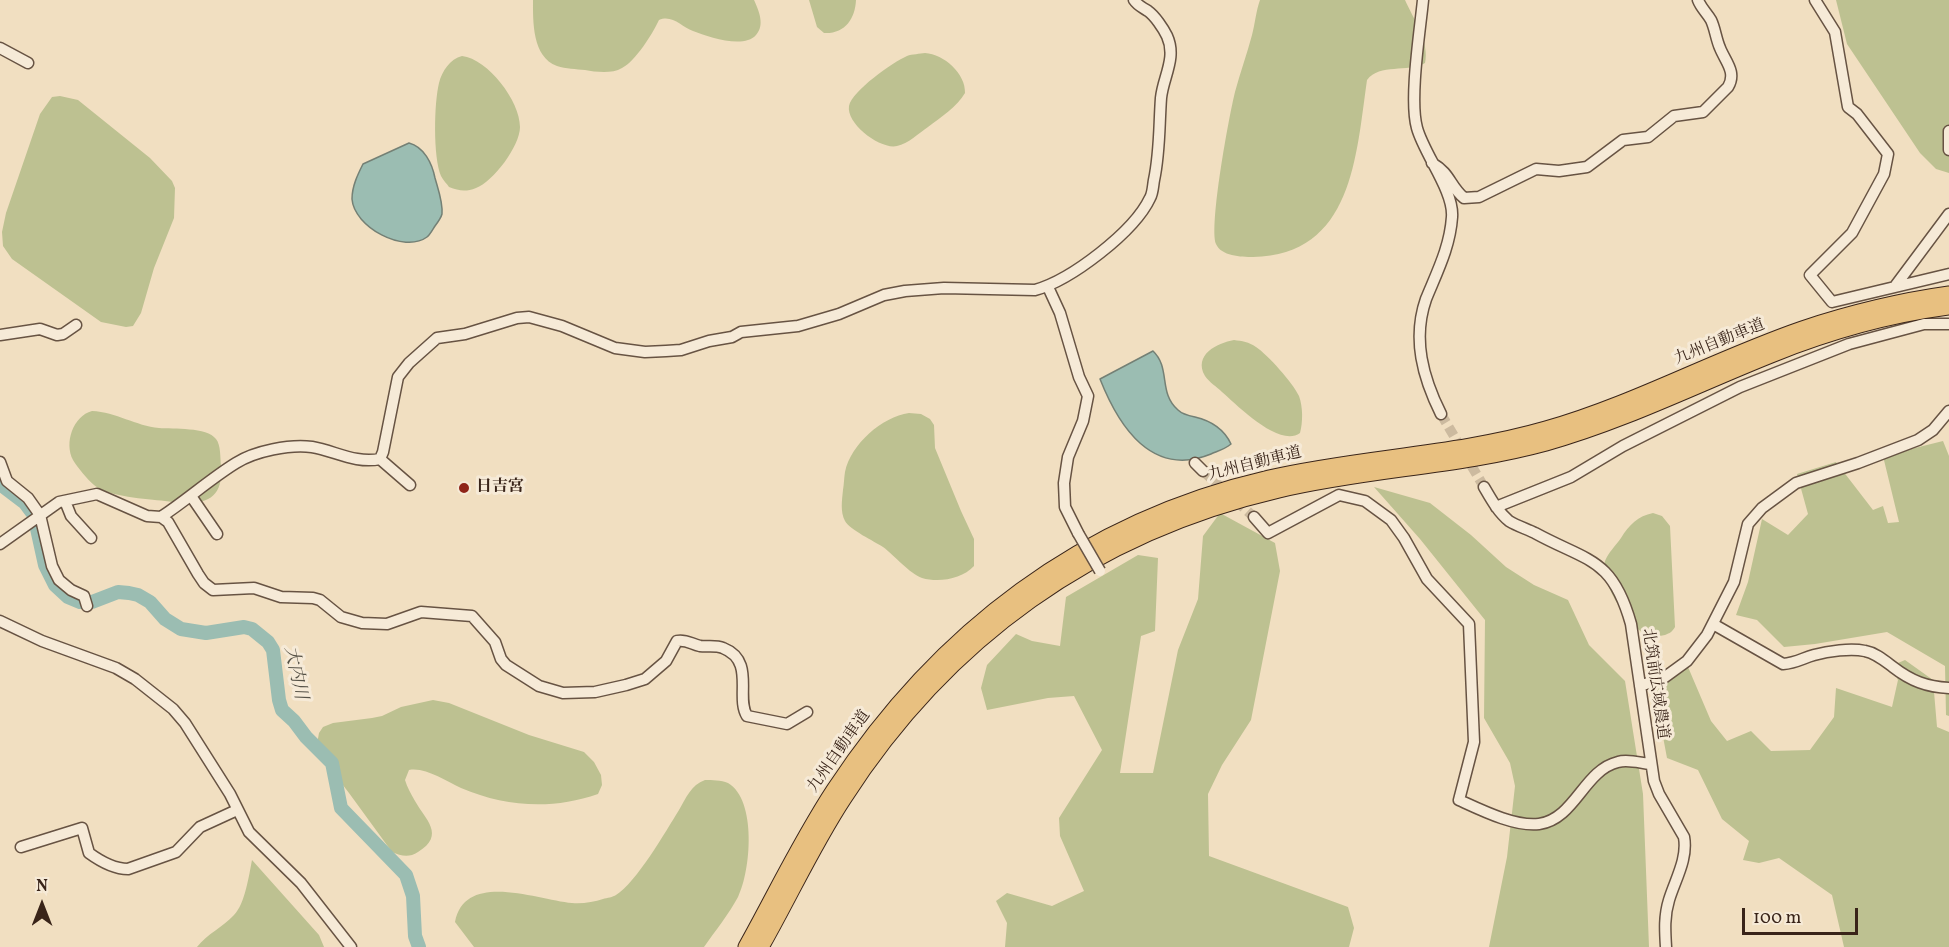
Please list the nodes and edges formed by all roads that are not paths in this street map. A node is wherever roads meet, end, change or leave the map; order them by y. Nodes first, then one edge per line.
1 (1134, 0) edge
2 (1423, 0) edge
3 (1698, 0) edge
4 (1815, 0) edge
5 (0, 48) edge
6 (28, 63) dead end
7 (1949, 131) edge
8 (1949, 150) edge
9 (1432, 163) junction
10 (1949, 214) edge
11 (1949, 274) edge
12 (1896, 285) junction
13 (1048, 287) junction
14 (1949, 294) edge
15 (1949, 307) edge
16 (1949, 324) edge
17 (76, 325) dead end
18 (0, 335) edge
19 (1949, 411) edge
20 (1441, 414) tunnel mouth
21 (380, 459) junction
22 (0, 462) edge
23 (410, 485) dead end
24 (1484, 487) tunnel mouth
25 (191, 496) junction
26 (65, 501) junction
27 (1496, 507) junction
28 (40, 514) junction
29 (161, 517) junction
30 (1254, 517) tunnel mouth
31 (217, 534) dead end
32 (91, 538) dead end
33 (0, 544) edge
34 (1100, 570) dead end
35 (85, 601) dead end
36 (0, 621) edge
37 (1713, 624) junction
38 (1640, 686) junction
39 (1949, 688) edge
40 (807, 712) dead end
41 (1650, 764) junction
42 (237, 810) junction
43 (21, 847) dead end
44 (351, 947) edge
45 (746, 947) edge
46 (761, 947) edge
47 (1665, 947) edge

1 - 13 street
2 - 9 street
3 - 9 street
4 - 12 street
5 - 6 street
7 - 8 street
9 - 20 street
10 - 12 street
11 - 12 street
13 - 21 street
13 - 34 street, bridge
14 - 45 highway, 九州自動車道
15 - 46 highway, 九州自動車道
16 - 27 street
17 - 18 street
19 - 37 street
21 - 23 street
21 - 25 street
22 - 28 street
24 - 27 street, 北筑前広域農道
25 - 29 street
25 - 31 street
26 - 28 street
26 - 29 street
26 - 32 street
27 - 38 street, 北筑前広域農道
28 - 33 street
28 - 35 street
29 - 40 street
30 - 41 street
36 - 42 street
37 - 38 street
37 - 39 street
38 - 41 street, 北筑前広域農道
41 - 47 street, 北筑前広域農道
42 - 43 street
42 - 44 street

